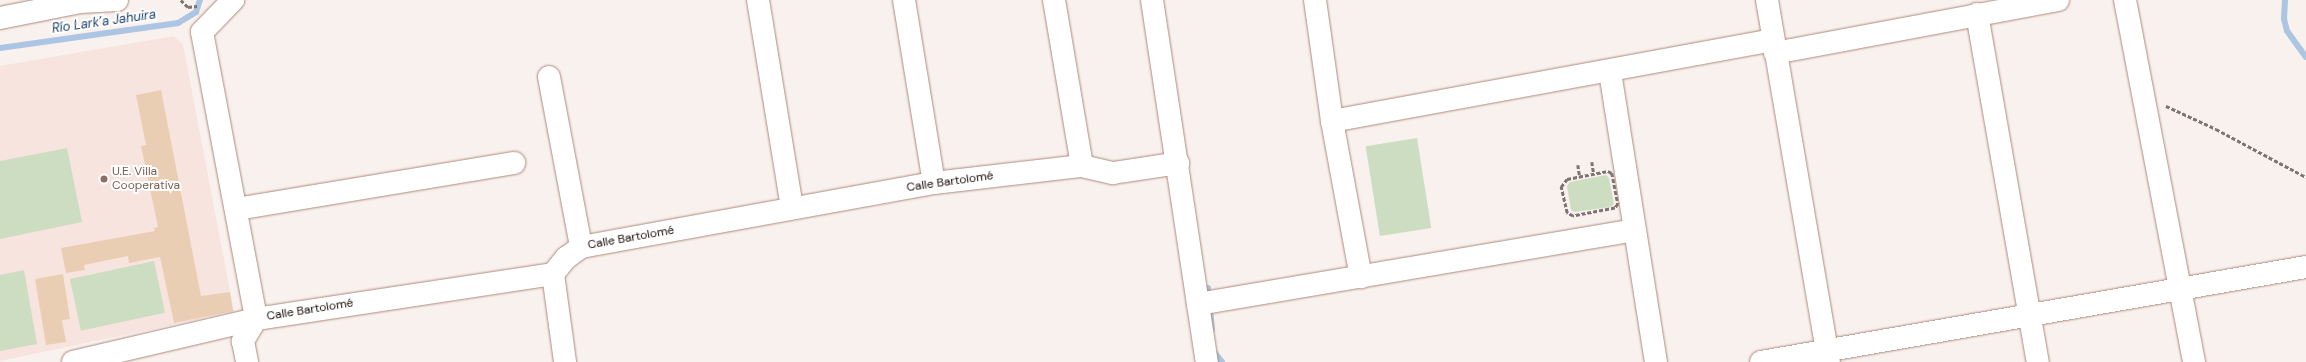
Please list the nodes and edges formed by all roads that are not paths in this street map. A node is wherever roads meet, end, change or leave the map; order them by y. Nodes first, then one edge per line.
1 (117, 0) edge
2 (233, 0) edge
3 (758, 0) edge
4 (904, 0) edge
5 (1054, 0) edge
6 (1152, 0) edge
7 (1315, 0) edge
8 (1767, 0) edge
9 (2058, 0) edge
10 (2125, 0) edge
11 (80, 1) edge
12 (1977, 14) junction
13 (0, 18) edge
14 (1774, 47) junction
15 (1610, 72) junction
16 (549, 77) dead end
17 (1332, 121) junction
18 (514, 163) dead end
19 (1178, 163) junction
20 (1082, 166) junction
21 (934, 183) junction
22 (792, 208) junction
23 (236, 209) junction
24 (1634, 230) junction
25 (581, 247) junction
26 (2306, 267) edge
27 (552, 274) junction
28 (1361, 277) junction
29 (2180, 290) junction
30 (1198, 304) junction
31 (2029, 317) junction
32 (256, 319) junction
33 (1828, 356) edge
34 (104, 359) edge
35 (73, 362) edge
36 (247, 362) edge
37 (565, 362) edge
38 (1208, 362) edge
39 (1656, 362) edge
40 (1761, 362) edge
41 (2038, 362) edge
42 (2194, 362) edge

1 - 11 street
2 - 23 street
3 - 22 street
4 - 21 street
5 - 20 street
6 - 19 street
7 - 17 street
8 - 14 street
9 - 12 street
10 - 29 street
11 - 13 street
12 - 14 street
12 - 31 street
14 - 15 street
14 - 33 street
15 - 17 street
15 - 24 street
16 - 25 street
17 - 28 street
18 - 23 street
19 - 20 street, Calle Bartolomé
19 - 30 street
20 - 21 street, Calle Bartolomé
21 - 22 street, Calle Bartolomé
22 - 25 street, Calle Bartolomé
23 - 32 street
24 - 28 street
24 - 39 street
25 - 27 street, Calle Bartolomé
26 - 29 street
27 - 32 street, Calle Bartolomé
27 - 37 street
28 - 30 street
29 - 31 street
29 - 42 street
30 - 38 street
31 - 33 street
31 - 41 street
32 - 34 street, Calle Bartolomé
32 - 36 street
33 - 40 street
34 - 35 street, Calle Bartolomé

